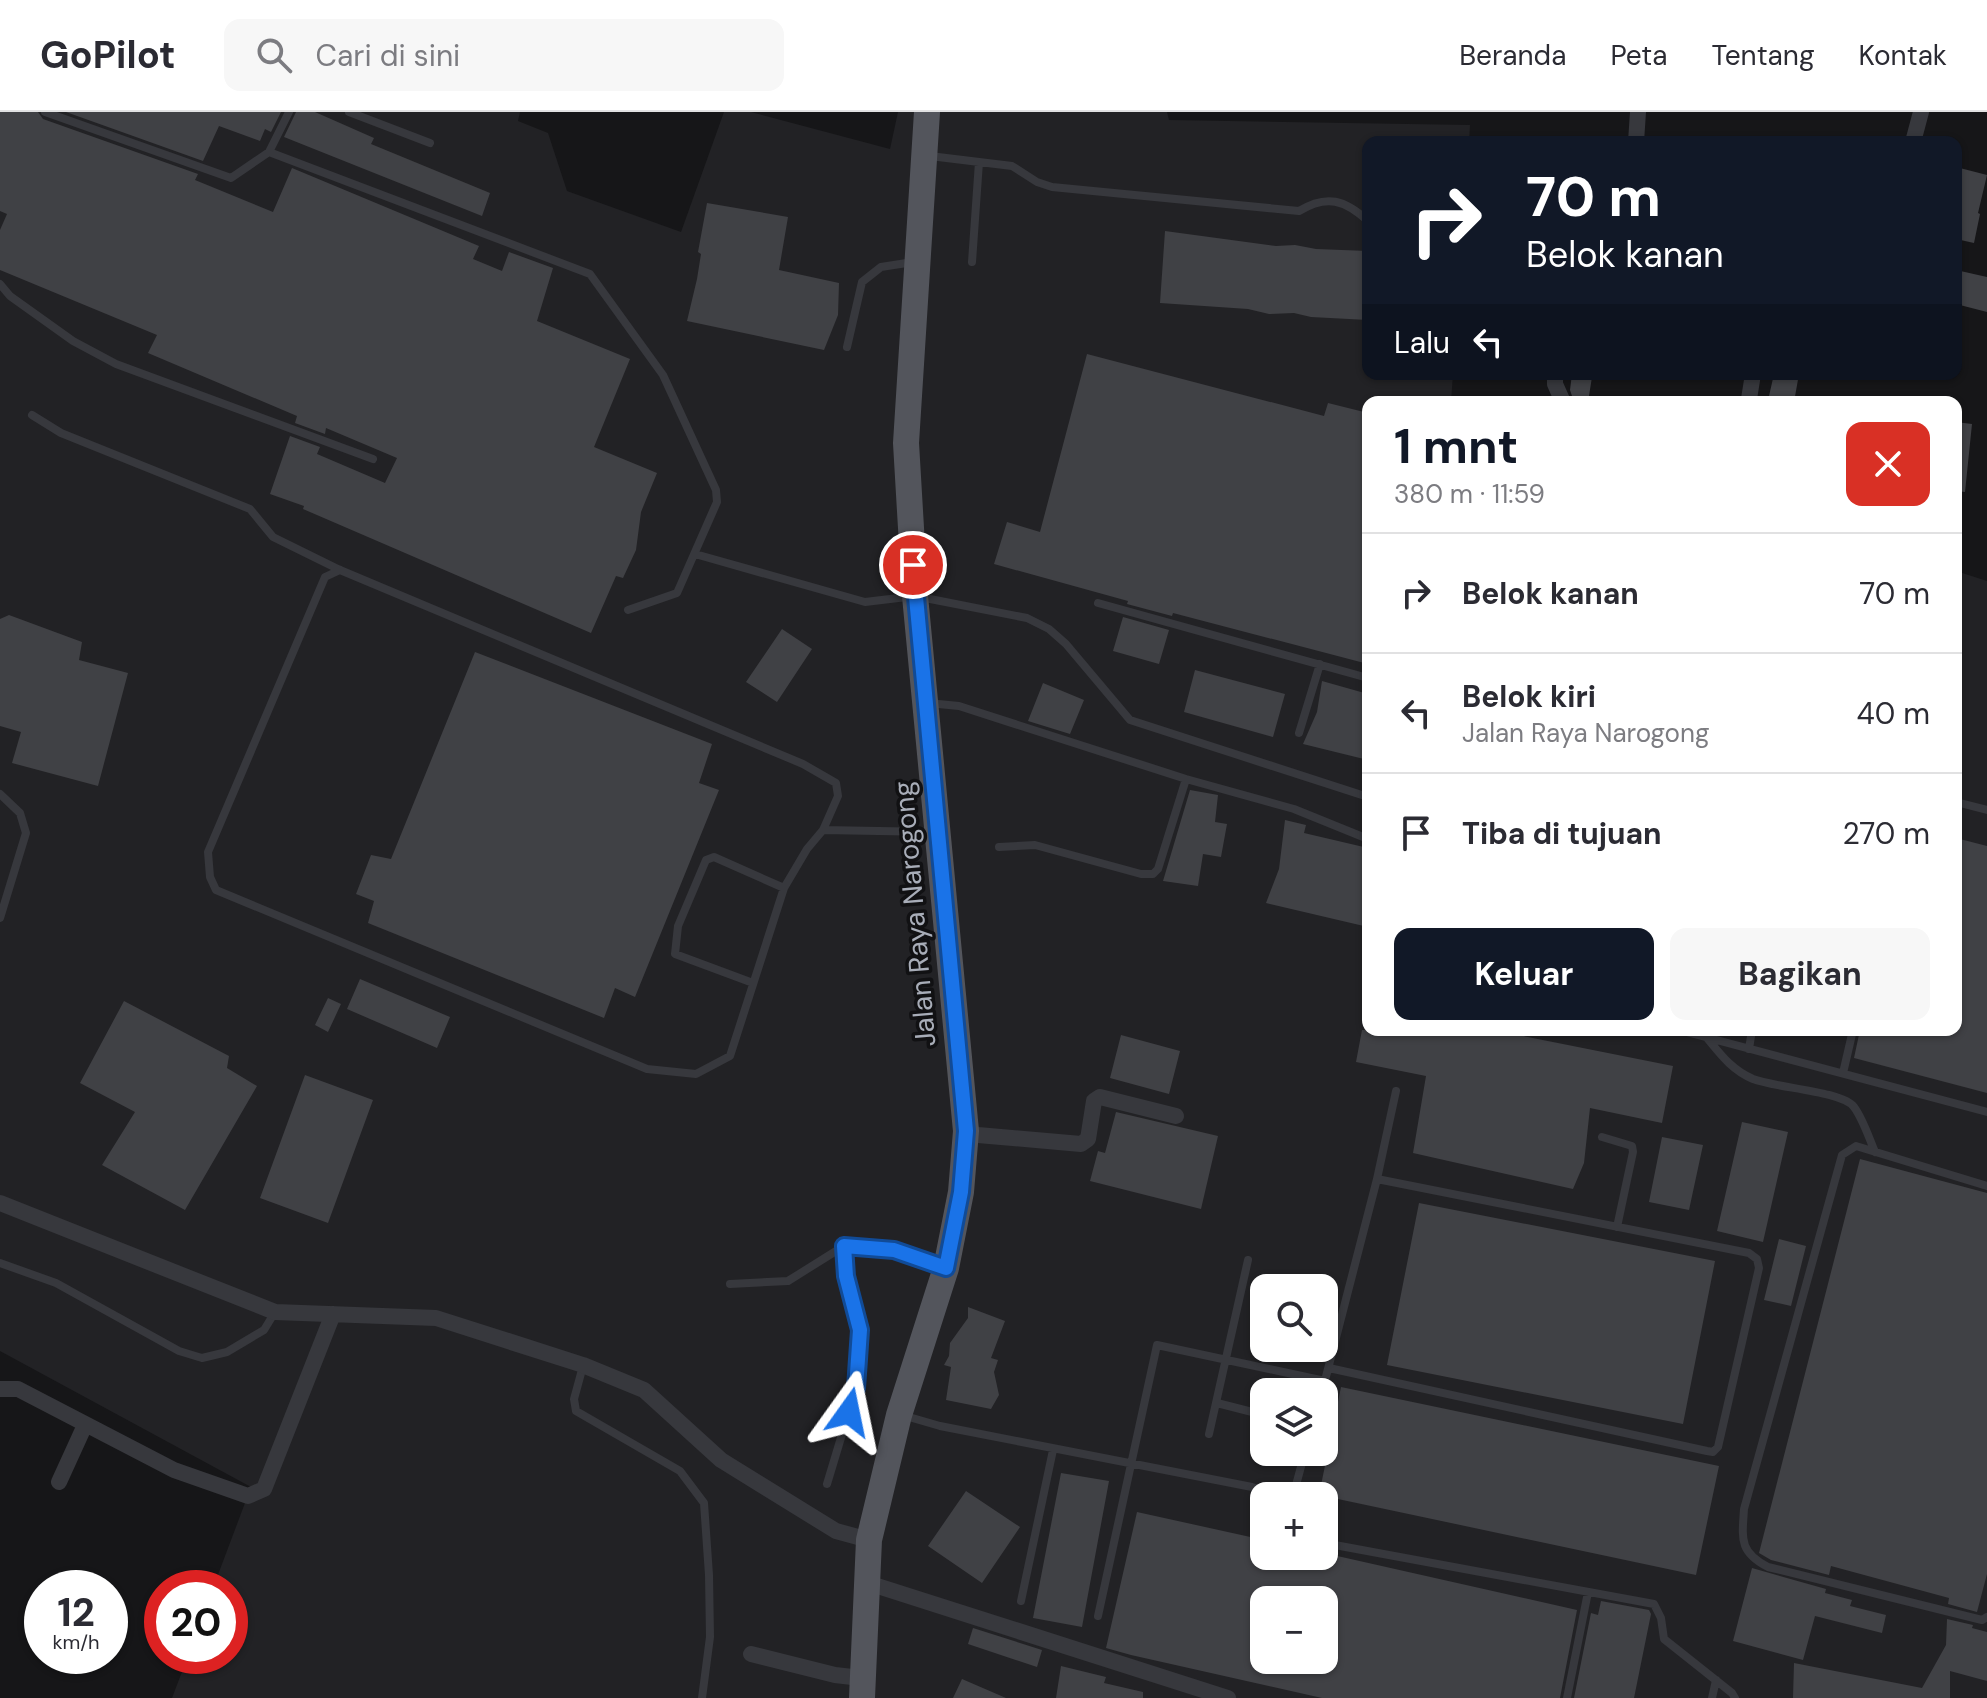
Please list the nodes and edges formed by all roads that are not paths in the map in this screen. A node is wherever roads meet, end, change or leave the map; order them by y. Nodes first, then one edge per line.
1 (45, 112) edge
2 (289, 112) edge
3 (349, 112) edge
4 (927, 112) edge
5 (1638, 112) edge
6 (1921, 112) edge
7 (1636, 136) edge
8 (1915, 136) edge
9 (430, 143) dead end
10 (269, 152) junction
11 (924, 154) junction
12 (979, 162) junction
13 (1362, 217) edge
14 (917, 262) junction
15 (972, 262) dead end
16 (0, 284) edge
17 (847, 347) dead end
18 (32, 415) dead end
19 (373, 459) dead end
20 (695, 554) junction
21 (340, 570) junction
22 (915, 596) junction
23 (1098, 603) dead end
24 (628, 610) dead end
25 (1320, 664) junction
26 (1362, 676) edge
27 (927, 703) junction
28 (1299, 733) dead end
29 (1186, 779) junction
30 (0, 794) edge
31 (1362, 795) edge
32 (1962, 804) edge
33 (1987, 810) edge
34 (823, 830) junction
35 (939, 832) junction
36 (1362, 837) edge
37 (999, 847) dead end
38 (784, 888) junction
39 (0, 918) edge
40 (753, 983) junction
41 (1700, 1036) edge
42 (1751, 1036) edge
43 (1852, 1036) edge
44 (1707, 1038) junction
45 (1749, 1049) junction
46 (1843, 1073) junction
47 (1396, 1091) dead end
48 (1987, 1112) edge
49 (1176, 1116) dead end
50 (966, 1131) junction
51 (1602, 1137) dead end
52 (1875, 1152) junction
53 (1377, 1179) junction
54 (1987, 1186) edge
55 (0, 1203) edge
56 (1617, 1227) junction
57 (844, 1246) junction
58 (1248, 1260) dead end
59 (0, 1263) edge
60 (946, 1268) junction
61 (730, 1284) dead end
62 (275, 1312) junction
63 (333, 1314) junction
64 (1225, 1358) junction
65 (583, 1365) junction
66 (1329, 1368) junction
67 (1312, 1378) edge
68 (1326, 1378) edge
69 (0, 1389) edge
70 (1217, 1403) junction
71 (1250, 1411) edge
72 (899, 1415) junction
73 (85, 1425) junction
74 (1209, 1434) dead end
75 (1053, 1450) junction
76 (1131, 1464) junction
77 (59, 1482) dead end
78 (827, 1484) dead end
79 (1250, 1487) edge
80 (869, 1540) junction
81 (1338, 1546) edge
82 (865, 1582) junction
83 (1588, 1592) junction
84 (1021, 1601) dead end
85 (1098, 1616) dead end
86 (1987, 1617) edge
87 (751, 1654) dead end
88 (1716, 1680) junction
89 (862, 1688) edge
90 (702, 1698) edge
91 (1228, 1698) edge
92 (1567, 1698) edge
93 (1712, 1698) edge
94 (1735, 1698) edge

1 - 10 lane
2 - 10 lane
3 - 9 lane
4 - 11 main road, Jalan Raya Narogong
5 - 7 street
6 - 8 street
10 - 20 lane
11 - 12 lane
11 - 14 main road, Jalan Raya Narogong
12 - 13 lane
12 - 15 lane
14 - 17 lane
14 - 22 main road, Jalan Raya Narogong
16 - 19 lane
18 - 21 lane
20 - 22 lane
20 - 24 lane
21 - 34 lane
21 - 40 lane
22 - 27 main road, Jalan Raya Narogong
22 - 31 lane
23 - 25 lane
25 - 26 lane
25 - 28 lane
27 - 29 lane
27 - 35 main road, Jalan Raya Narogong
29 - 36 lane
29 - 37 lane
30 - 39 lane
32 - 33 lane
34 - 35 lane
34 - 38 lane
35 - 50 main road, Jalan Raya Narogong
38 - 40 lane
38 - 40 lane
41 - 44 lane
42 - 45 lane
43 - 46 lane
44 - 45 lane
44 - 52 lane
45 - 46 lane
46 - 48 lane
47 - 53 lane
49 - 50 street
50 - 60 main road, Jalan Raya Narogong
51 - 56 lane
52 - 54 lane
52 - 86 lane
53 - 56 lane
53 - 66 lane
55 - 62 street
56 - 66 lane
57 - 60 lane
57 - 61 lane
57 - 78 lane
58 - 64 lane
59 - 62 lane
60 - 72 main road, Jalan Raya Narogong
62 - 63 street
63 - 65 street
63 - 73 street
64 - 67 lane
64 - 70 lane
64 - 76 lane
65 - 80 street
65 - 90 lane
66 - 68 lane
69 - 73 street
70 - 71 lane
70 - 74 lane
72 - 75 lane
72 - 80 main road, Jalan Raya Narogong
73 - 77 street
75 - 76 lane
75 - 84 lane
76 - 79 lane
76 - 85 lane
80 - 82 main road, Jalan Raya Narogong
81 - 83 lane
82 - 89 main road, Jalan Raya Narogong
82 - 91 street
83 - 88 lane
83 - 92 lane
87 - 89 street
88 - 93 lane
88 - 94 lane

